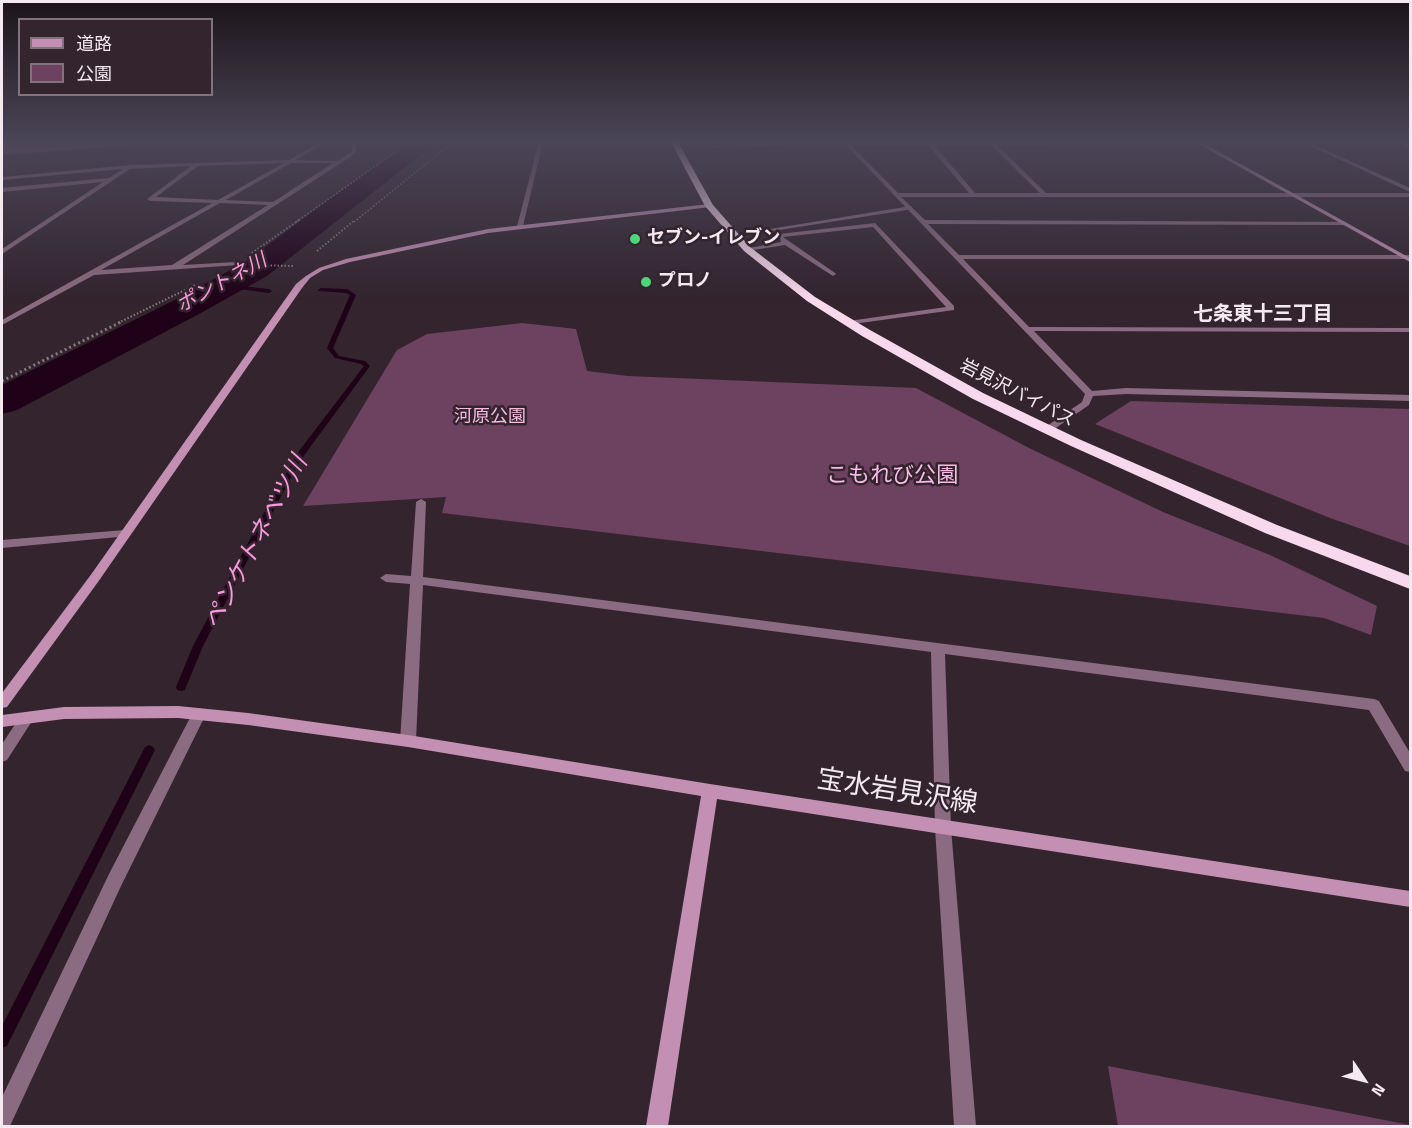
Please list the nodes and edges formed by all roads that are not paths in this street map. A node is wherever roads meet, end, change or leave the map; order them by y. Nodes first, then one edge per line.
1 (91, 195) edge
2 (156, 195) edge
3 (231, 195) edge
4 (286, 195) edge
5 (528, 195) edge
6 (703, 195) edge
7 (898, 195) joint
8 (973, 195) joint
9 (1045, 195) joint
10 (1292, 195) junction
11 (1313, 195) edge
12 (218, 202) junction
13 (273, 203) junction
14 (709, 206) junction
15 (911, 208) junction
16 (925, 222) junction
17 (1343, 223) junction
18 (520, 226) junction
19 (779, 236) junction
20 (786, 243) junction
21 (747, 249) junction
22 (2, 252) edge
23 (958, 257) junction
24 (1408, 258) edge
25 (236, 264) road end
26 (174, 267) junction
27 (92, 273) junction
28 (833, 274) dead end
29 (2, 323) edge
30 (849, 323) junction
31 (1025, 329) junction
32 (1410, 330) edge
33 (1090, 394) junction
34 (1410, 398) edge
35 (1047, 430) junction
36 (421, 502) dead end
37 (125, 534) junction
38 (2, 544) edge
39 (386, 578) dead end
40 (417, 580) junction
41 (1410, 583) edge
42 (938, 648) junction
43 (2, 703) edge
44 (199, 714) junction
45 (27, 718) junction
46 (2, 721) edge
47 (408, 741) junction
48 (2, 756) edge
49 (1410, 766) edge
50 (710, 791) junction
51 (943, 828) junction
52 (1410, 899) edge
53 (2, 1119) edge
54 (657, 1126) edge
55 (965, 1126) edge

1 - 22 street
2 - 12 street
3 - 12 street
4 - 13 street
5 - 18 street
6 - 14 highway, 岩見沢バイパス
7 - 8 street
7 - 15 street
8 - 9 street
9 - 10 street
10 - 11 street
10 - 17 street
12 - 13 street
12 - 27 street
13 - 26 street
14 - 18 street
14 - 21 highway, 岩見沢バイパス
15 - 16 street
15 - 19 street
16 - 17 street
16 - 23 street
17 - 24 street
18 - 37 street
19 - 20 street
19 - 30 street
20 - 21 street
20 - 28 street
21 - 30 highway, 岩見沢バイパス
23 - 24 street
23 - 31 street
25 - 26 street
26 - 27 street
27 - 29 street
30 - 35 highway, 岩見沢バイパス
31 - 32 street
31 - 33 street
33 - 34 street
33 - 35 street
35 - 41 highway, 岩見沢バイパス
36 - 40 street
37 - 38 street
37 - 43 street
39 - 40 street
40 - 42 street
40 - 47 street
42 - 49 street
42 - 51 street
44 - 45 street, 宝水岩見沢線
44 - 47 street, 宝水岩見沢線
44 - 53 street
45 - 46 street, 宝水岩見沢線
45 - 48 street
47 - 50 street, 宝水岩見沢線
50 - 51 street, 宝水岩見沢線
50 - 54 street
51 - 52 street, 宝水岩見沢線
51 - 55 street

